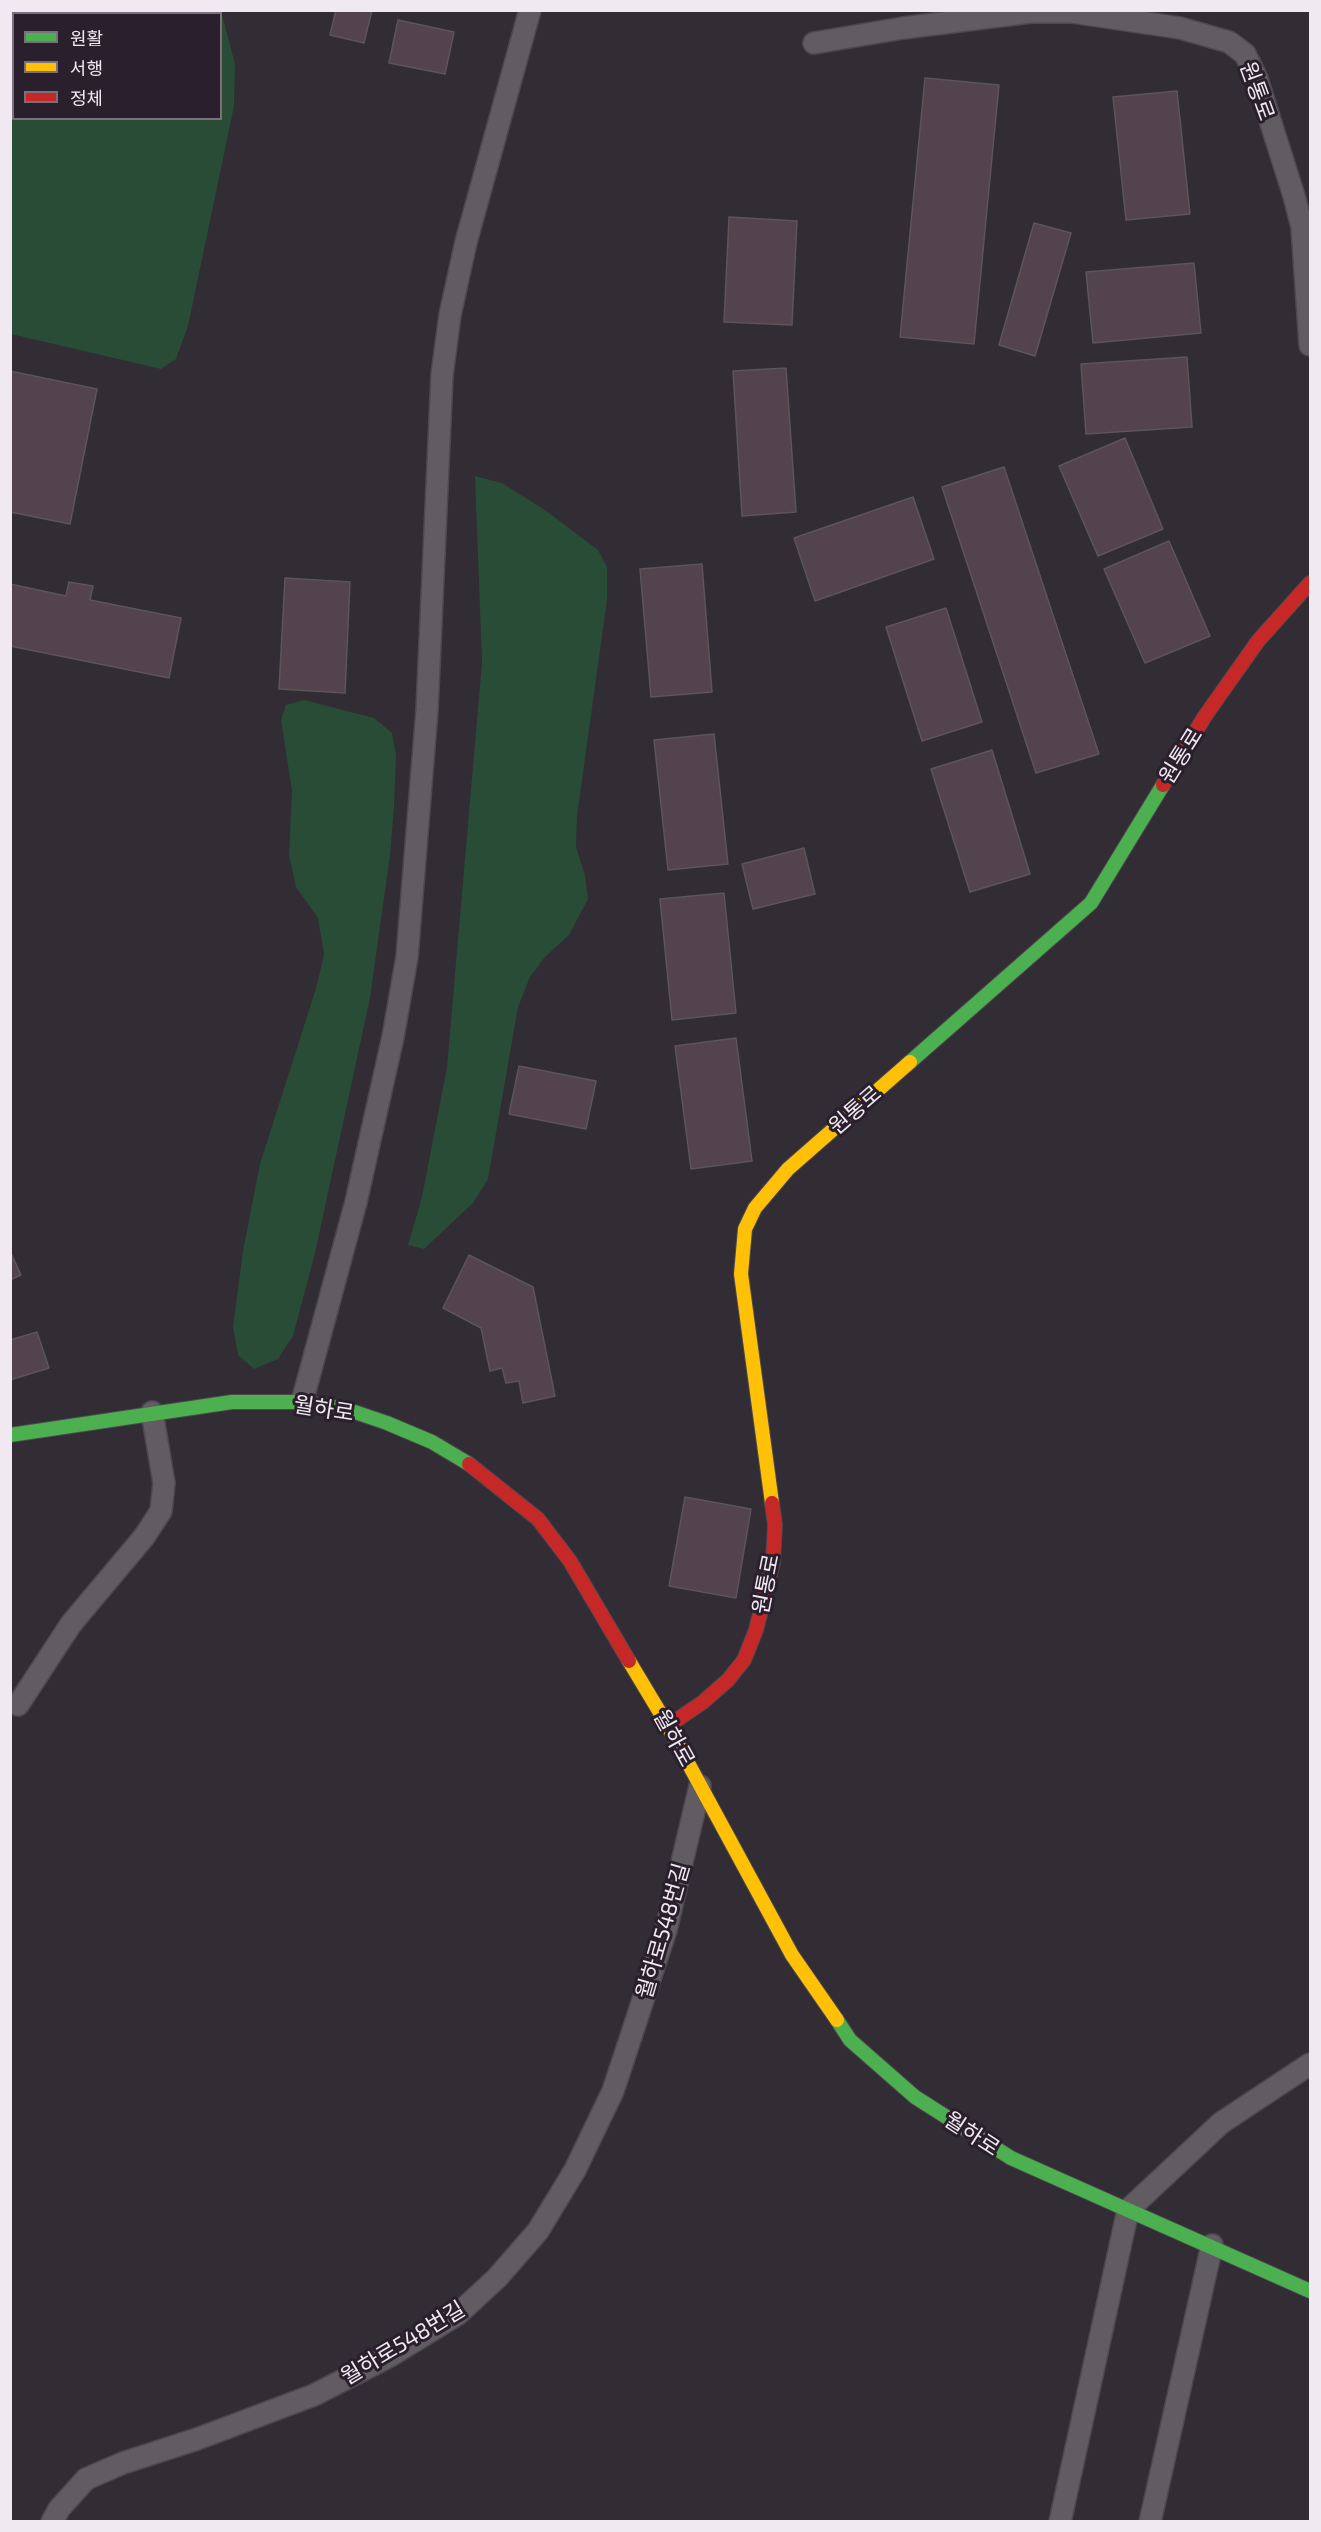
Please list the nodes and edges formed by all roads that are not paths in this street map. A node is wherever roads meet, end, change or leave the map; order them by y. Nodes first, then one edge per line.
1 (530, 10) edge
2 (814, 43) dead end
3 (1311, 345) edge
4 (1311, 583) edge
5 (302, 1402) junction
6 (152, 1412) junction
7 (10, 1435) edge
8 (18, 1705) dead end
9 (668, 1726) junction
10 (700, 1786) junction
11 (1311, 2064) edge
12 (1128, 2210) junction
13 (1212, 2245) junction
14 (1311, 2291) edge
15 (52, 2522) edge
16 (1060, 2522) edge
17 (1150, 2522) edge

1 - 5 lane
2 - 3 lane, 원통로
4 - 9 street, 원통로
5 - 6 street, 월하로
5 - 9 street, 월하로
6 - 7 street, 월하로
6 - 8 lane
9 - 10 street, 월하로
10 - 12 street, 월하로
10 - 15 lane, 월하로548번길
11 - 12 lane
12 - 13 street, 월하로
12 - 16 lane
13 - 14 street, 월하로
13 - 17 lane

